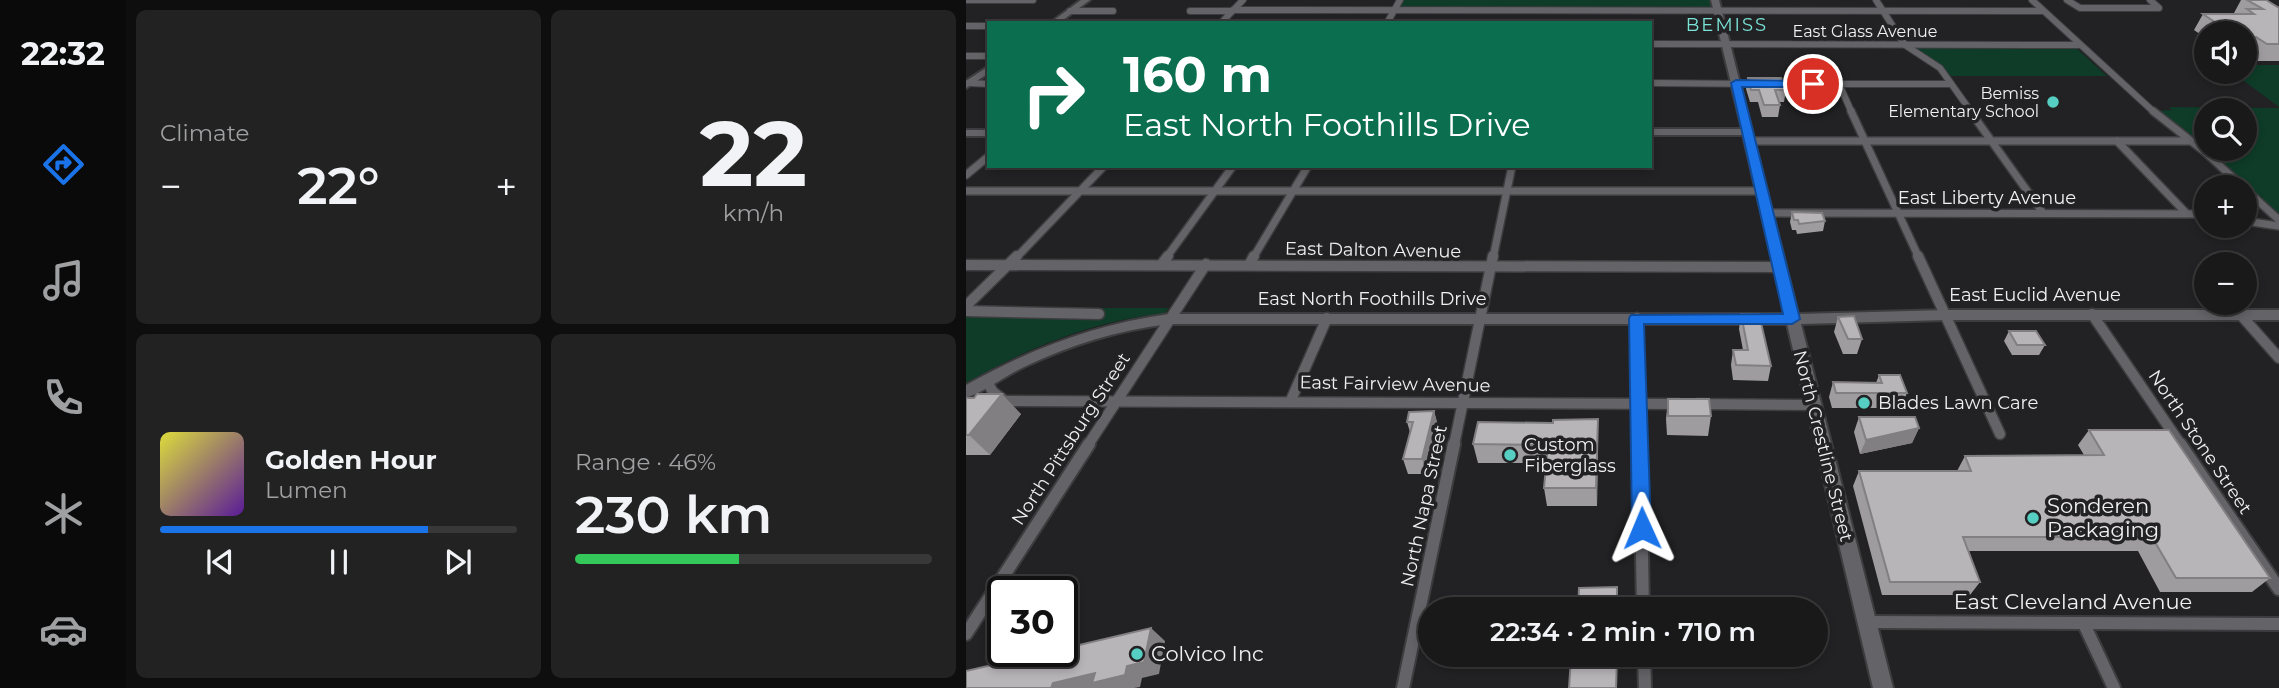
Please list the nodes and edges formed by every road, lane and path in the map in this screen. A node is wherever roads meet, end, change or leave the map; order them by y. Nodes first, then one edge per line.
1 (966, 0) edge
2 (1033, 0) edge
3 (1086, 0) edge
4 (1243, 0) edge
5 (1400, 0) edge
6 (1876, 0) edge
7 (2032, 0) edge
8 (2067, 0) edge
9 (2150, 0) edge
10 (1717, 5) edge
11 (1545, 10) junction
12 (1070, 11) junction
13 (1113, 11) dead end
14 (1190, 11) dead end
15 (1232, 11) junction
16 (1393, 11) junction
17 (1882, 11) junction
18 (2043, 11) junction
19 (1057, 21) edge
20 (1223, 21) edge
21 (1388, 21) edge
22 (1542, 21) edge
23 (966, 26) edge
24 (987, 26) edge
25 (1652, 44) edge
26 (1727, 44) junction
27 (1905, 45) junction
28 (2080, 45) junction
29 (966, 56) edge
30 (987, 56) edge
31 (987, 70) edge
32 (1652, 83) edge
33 (1736, 83) junction
34 (1839, 83) junction
35 (967, 84) edge
36 (987, 84) edge
37 (1951, 84) junction
38 (1652, 132) edge
39 (966, 133) edge
40 (987, 133) edge
41 (1749, 136) junction
42 (1865, 141) junction
43 (1992, 141) junction
44 (2118, 141) junction
45 (2190, 141) junction
46 (987, 158) edge
47 (1102, 168) edge
48 (1231, 168) edge
49 (1307, 168) edge
50 (1512, 168) edge
51 (966, 175) edge
52 (2229, 175) edge
53 (966, 191) edge
54 (1082, 191) junction
55 (1213, 191) junction
56 (1294, 191) junction
57 (1507, 191) junction
58 (1762, 191) junction
59 (2257, 200) edge
60 (1768, 213) junction
61 (2043, 213) junction
62 (2186, 213) junction
63 (2194, 213) edge
64 (1900, 214) junction
65 (2279, 220) edge
66 (2257, 223) edge
67 (2279, 226) edge
68 (1206, 264) junction
69 (966, 265) edge
70 (1009, 265) junction
71 (1161, 265) junction
72 (1249, 265) junction
73 (1493, 267) junction
74 (1780, 267) junction
75 (966, 306) edge
76 (966, 312) edge
77 (1099, 314) dead end
78 (2092, 314) junction
79 (2194, 314) edge
80 (2257, 314) edge
81 (1946, 315) junction
82 (2241, 315) edge
83 (2279, 315) edge
84 (1327, 318) junction
85 (1637, 318) junction
86 (1169, 319) junction
87 (1482, 319) junction
88 (1792, 319) junction
89 (2279, 358) edge
90 (986, 380) junction
91 (966, 392) edge
92 (1291, 400) junction
93 (1116, 401) junction
94 (1464, 402) junction
95 (1639, 403) junction
96 (1813, 405) junction
97 (2000, 434) dead end
98 (2279, 589) edge
99 (1643, 597) edge
100 (1867, 622) junction
101 (2084, 624) junction
102 (2279, 624) edge
103 (966, 634) edge
104 (1644, 667) edge
105 (1403, 688) edge
106 (1645, 688) edge
107 (1883, 688) edge
108 (2114, 688) edge

1 - 2 street
3 - 12 main road
4 - 15 street
5 - 16 street
6 - 17 street
7 - 18 street
8 - 9 street
10 - 11 street
10 - 17 street
10 - 26 main road, North Crestline Street
11 - 16 street
11 - 22 street
12 - 13 street
12 - 19 main road
14 - 15 street
15 - 16 street
15 - 20 street
16 - 21 street
17 - 18 street
17 - 27 street
18 - 28 street
23 - 24 street
25 - 26 street, East Glass Avenue
26 - 27 street, East Glass Avenue
26 - 33 main road, North Crestline Street
27 - 28 street, East Glass Avenue
27 - 37 street
28 - 45 street
29 - 30 street
31 - 35 main road
32 - 33 street
33 - 34 street
33 - 41 main road, North Crestline Street
34 - 37 street
34 - 42 street
35 - 36 street
37 - 43 street
38 - 41 main road
39 - 40 main road
41 - 42 street
41 - 58 main road, North Crestline Street
42 - 43 street
42 - 64 street
43 - 44 street
43 - 61 street
44 - 45 street
44 - 62 street
45 - 52 street
46 - 51 street
47 - 54 street
48 - 55 street
49 - 56 street
50 - 57 street, North Napa Street
53 - 54 street
54 - 55 street
54 - 70 street
55 - 56 street
55 - 71 street
56 - 57 street
56 - 72 street
57 - 58 street
57 - 73 street, North Napa Street
58 - 60 main road, North Crestline Street
59 - 65 street
60 - 64 street, East Liberty Avenue
60 - 74 main road, North Crestline Street
61 - 62 street, East Liberty Avenue
61 - 64 street, East Liberty Avenue
62 - 63 street, East Liberty Avenue
64 - 81 street
66 - 67 street
68 - 71 street, East Dalton Avenue
68 - 72 street, East Dalton Avenue
68 - 86 street, North Pittsburg Street
69 - 70 street, East Dalton Avenue
70 - 71 street, East Dalton Avenue
70 - 75 street
72 - 73 street, East Dalton Avenue
73 - 74 street, East Dalton Avenue
73 - 87 street, North Napa Street
74 - 88 main road, North Crestline Street
76 - 77 street
78 - 79 main road, East Euclid Avenue
78 - 81 main road, East Euclid Avenue
78 - 98 street, North Stone Street
80 - 83 main road, East Euclid Avenue
81 - 88 main road, East Euclid Avenue
81 - 97 street
82 - 89 street
84 - 86 main road, East North Foothills Drive
84 - 87 main road, East North Foothills Drive
84 - 92 street
85 - 87 main road, East North Foothills Drive
85 - 88 main road, East North Foothills Drive
85 - 95 street
86 - 90 main road, East North Foothills Drive
86 - 93 street, North Pittsburg Street
87 - 94 street, North Napa Street
88 - 96 main road, North Crestline Street
90 - 91 main road, East North Foothills Drive
90 - 93 street, East Fairview Avenue
92 - 93 street, East Fairview Avenue
92 - 94 street, East Fairview Avenue
93 - 103 street, North Pittsburg Street
94 - 95 street, East Fairview Avenue
94 - 105 street, North Napa Street
95 - 96 street, East Fairview Avenue
95 - 99 street
96 - 100 main road, North Crestline Street
100 - 101 street, East Cleveland Avenue
100 - 107 main road, North Crestline Street
101 - 102 street, East Cleveland Avenue
101 - 108 street
104 - 106 street

